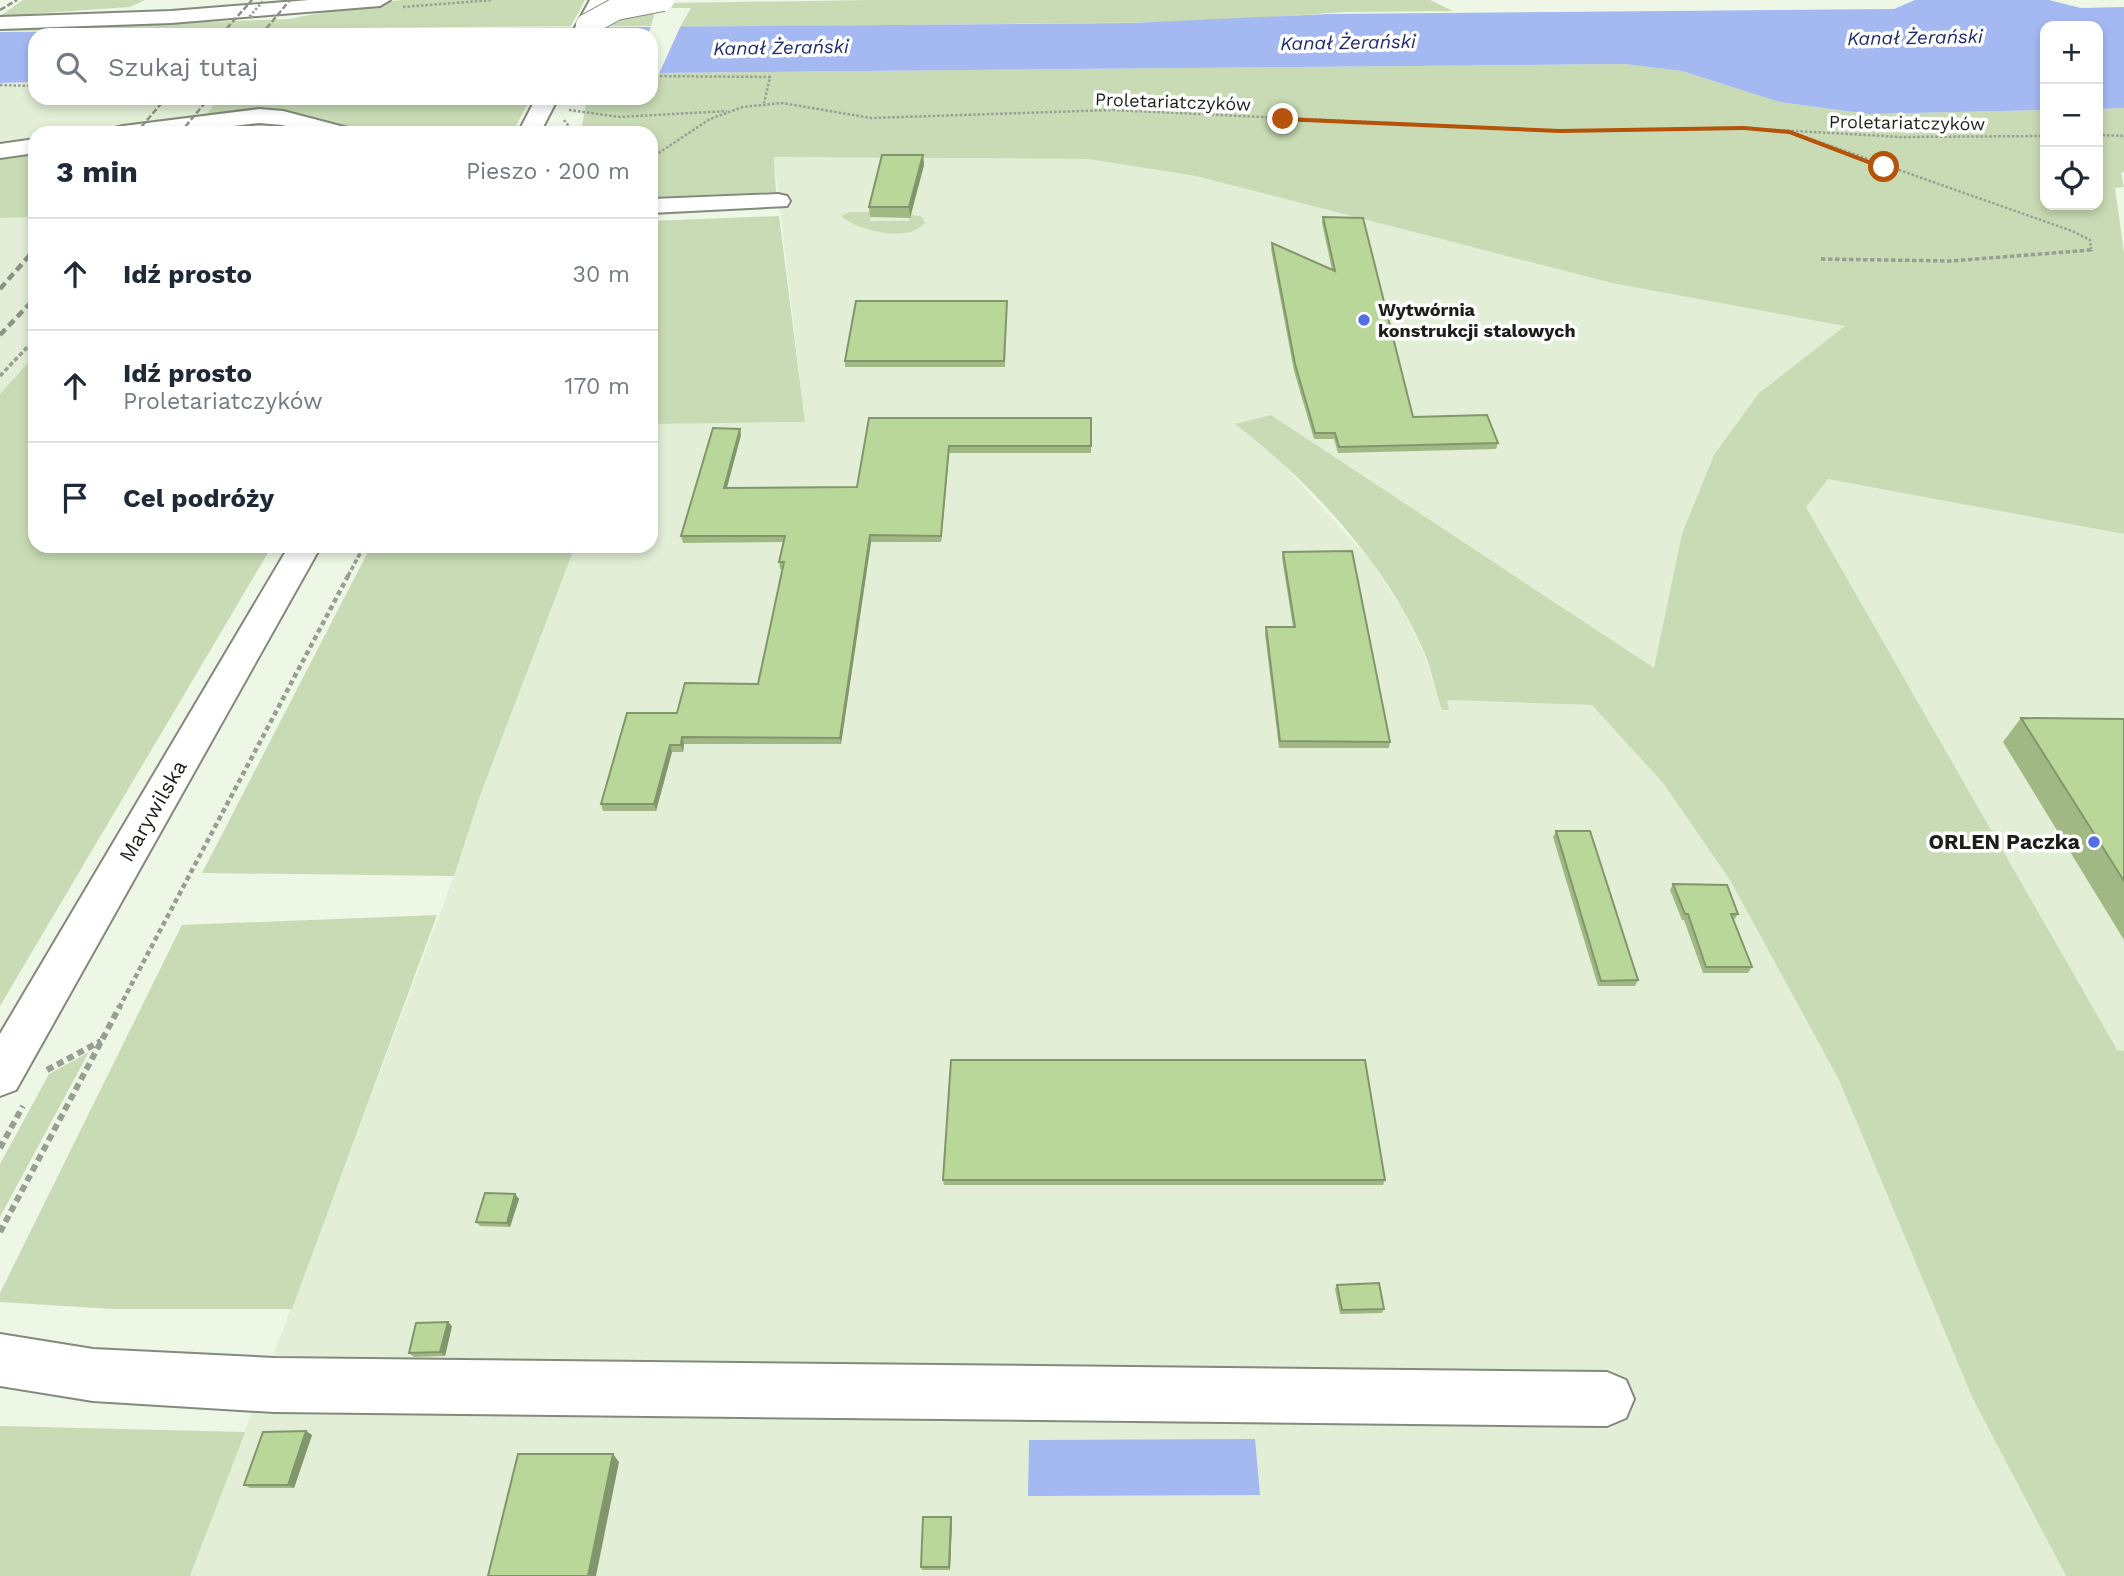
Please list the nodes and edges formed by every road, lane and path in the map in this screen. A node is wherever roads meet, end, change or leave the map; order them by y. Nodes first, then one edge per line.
1 (264, 0) edge
2 (342, 0) edge
3 (493, 0) edge
4 (600, 0) edge
5 (663, 0) edge
6 (388, 4) edge
7 (307, 6) junction
8 (253, 9) edge
9 (78, 20) junction
10 (0, 23) edge
11 (585, 28) edge
12 (587, 28) edge
13 (658, 76) edge
14 (0, 85) edge
15 (28, 86) edge
16 (764, 103) junction
17 (551, 105) edge
18 (727, 112) junction
19 (179, 126) edge
20 (314, 126) edge
21 (534, 126) edge
22 (1790, 132) junction
23 (2103, 135) edge
24 (2040, 136) edge
25 (2124, 136) edge
26 (28, 147) edge
27 (0, 151) edge
28 (658, 153) edge
29 (778, 201) dead end
30 (658, 206) edge
31 (1821, 259) dead end
32 (28, 346) edge
33 (0, 376) edge
34 (301, 553) edge
35 (360, 553) edge
36 (102, 1041) junction
37 (42, 1072) dead end
38 (15, 1085) edge
39 (0, 1148) edge
40 (0, 1232) edge
41 (0, 1360) edge
42 (1607, 1399) dead end

1 - 8 path, bridge
2 - 7 main road
3 - 6 path
4 - 11 main road
5 - 12 main road, bridge
6 - 7 main road
7 - 9 main road
8 - 9 main road
9 - 10 main road
13 - 16 path
14 - 15 path
16 - 18 path, Proletariatczyków
16 - 22 path, Proletariatczyków
17 - 18 path
17 - 21 main road
18 - 28 path, Proletariatczyków
19 - 20 main road
22 - 24 path, Proletariatczyków
22 - 31 path
23 - 25 path
26 - 27 main road
29 - 30 main road
32 - 33 path
34 - 38 main road, Marywilska
35 - 36 path
36 - 37 path
36 - 40 path
38 - 39 path
41 - 42 main road

